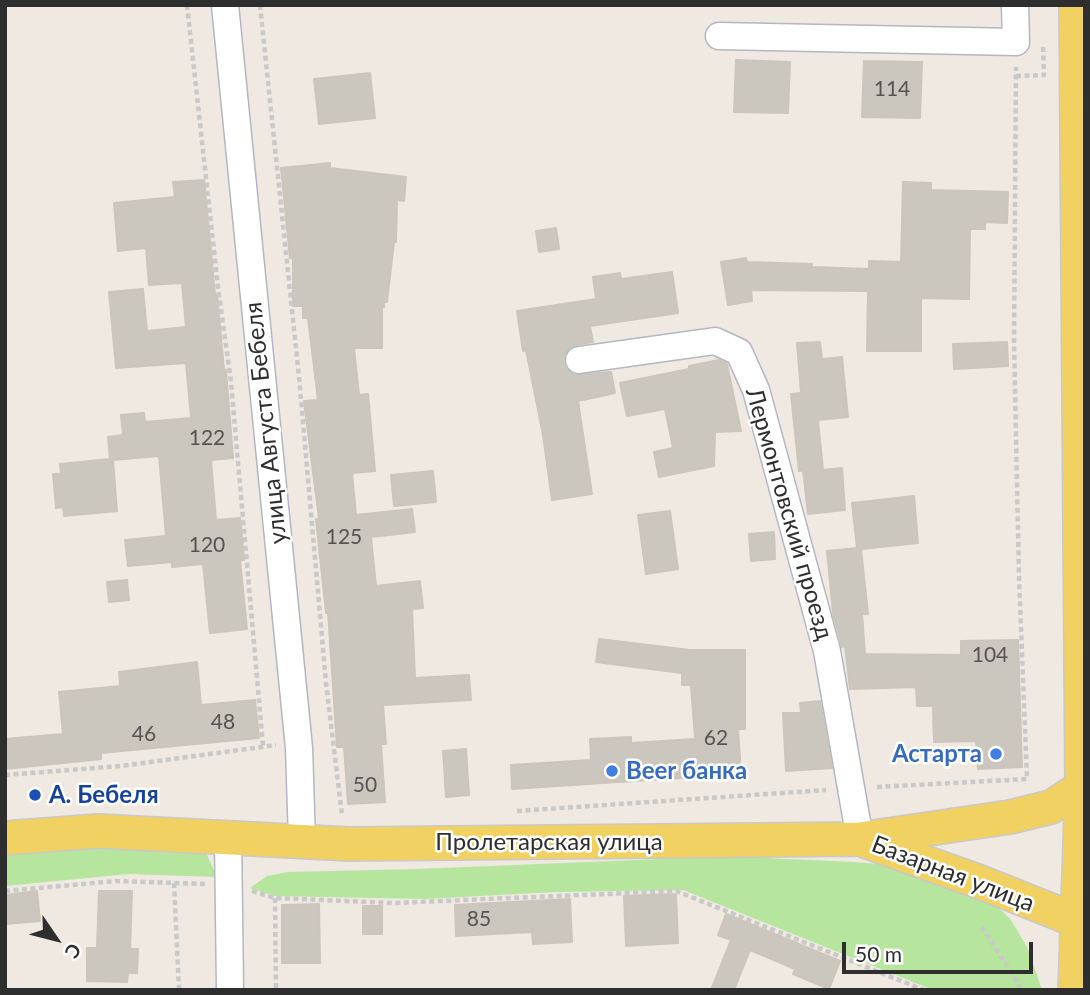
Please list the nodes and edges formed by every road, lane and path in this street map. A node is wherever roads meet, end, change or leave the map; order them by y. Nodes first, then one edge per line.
1 (187, 5) edge
2 (225, 5) edge
3 (260, 5) edge
4 (1015, 5) edge
5 (1076, 5) edge
6 (719, 36) dead end
7 (1016, 42) junction
8 (1081, 87) edge
9 (579, 360) dead end
10 (1083, 599) edge
11 (333, 741) junction
12 (298, 743) junction
13 (263, 746) junction
14 (5, 775) edge
15 (1084, 786) edge
16 (853, 789) junction
17 (509, 811) dead end
18 (343, 824) dead end
19 (228, 836) junction
20 (5, 838) edge
21 (860, 839) junction
22 (302, 841) junction
23 (174, 883) junction
24 (229, 885) junction
25 (5, 891) edge
26 (275, 898) junction
27 (1081, 923) edge
28 (982, 927) dead end
29 (179, 990) edge
30 (230, 990) edge
31 (276, 990) edge
32 (924, 990) edge
33 (1020, 990) edge
34 (1075, 990) edge

1 - 13 path
2 - 12 street, улица Августа Бебеля
3 - 11 path
4 - 7 street
5 - 8 main road
6 - 7 street
7 - 16 path
8 - 10 main road
9 - 16 street, Лермонтовский проезд
10 - 15 main road
11 - 12 path
11 - 18 path
12 - 13 path
12 - 22 street, улица Августа Бебеля
13 - 14 path
15 - 21 main road, Пролетарская улица
15 - 27 main road
16 - 17 path
16 - 21 street, Лермонтовский проезд
19 - 20 main road, Пролетарская улица
19 - 22 main road, Пролетарская улица
19 - 24 street
21 - 22 main road, Пролетарская улица
21 - 27 main road, Базарная улица
23 - 24 path
23 - 25 path
23 - 29 path
24 - 26 path
24 - 30 street
26 - 31 path
26 - 32 path
27 - 34 main road
28 - 33 path

